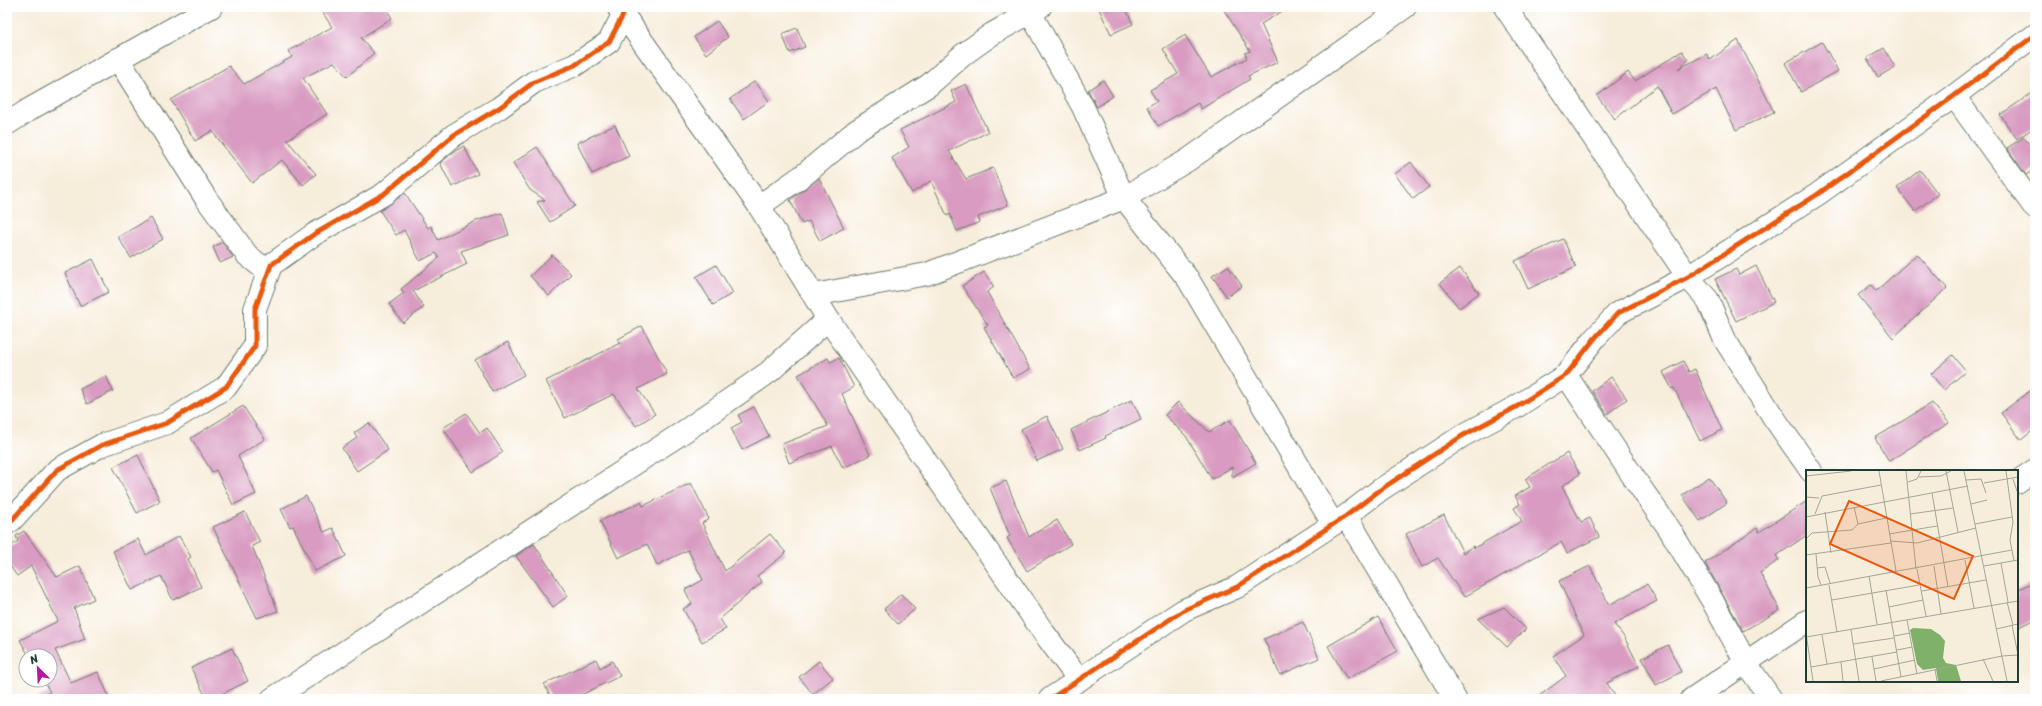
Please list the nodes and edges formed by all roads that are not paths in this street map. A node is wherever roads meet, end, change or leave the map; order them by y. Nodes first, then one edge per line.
1 (211, 7) edge
2 (1405, 7) edge
3 (1505, 7) edge
4 (1032, 9) edge
5 (620, 11) edge
6 (2035, 35) edge
7 (118, 59) junction
8 (1954, 96) junction
9 (7, 124) edge
10 (1124, 198) junction
11 (759, 206) junction
12 (2035, 208) edge
13 (271, 265) junction
14 (1688, 277) junction
15 (814, 295) junction
16 (828, 319) junction
17 (1566, 375) junction
18 (1810, 470) edge
19 (2035, 470) edge
20 (2018, 481) edge
21 (1340, 520) junction
22 (7, 523) edge
23 (1806, 622) edge
24 (1746, 663) junction
25 (1078, 680) junction
26 (272, 699) edge
27 (1050, 699) edge
28 (1455, 699) edge
29 (1692, 699) edge
30 (1771, 699) edge

1 - 7 street
2 - 10 street
3 - 14 street
4 - 10 street
4 - 11 street
5 - 11 street
5 - 13 street
6 - 8 street
7 - 9 street
7 - 13 street
8 - 12 street
8 - 14 street
10 - 15 street
10 - 21 street
11 - 15 street
13 - 22 street
14 - 17 street
14 - 18 street
15 - 16 street
16 - 25 street
16 - 26 street
17 - 21 street
17 - 24 street
19 - 20 street
21 - 25 street
21 - 28 street
23 - 24 street
24 - 29 street
24 - 30 street
25 - 27 street

